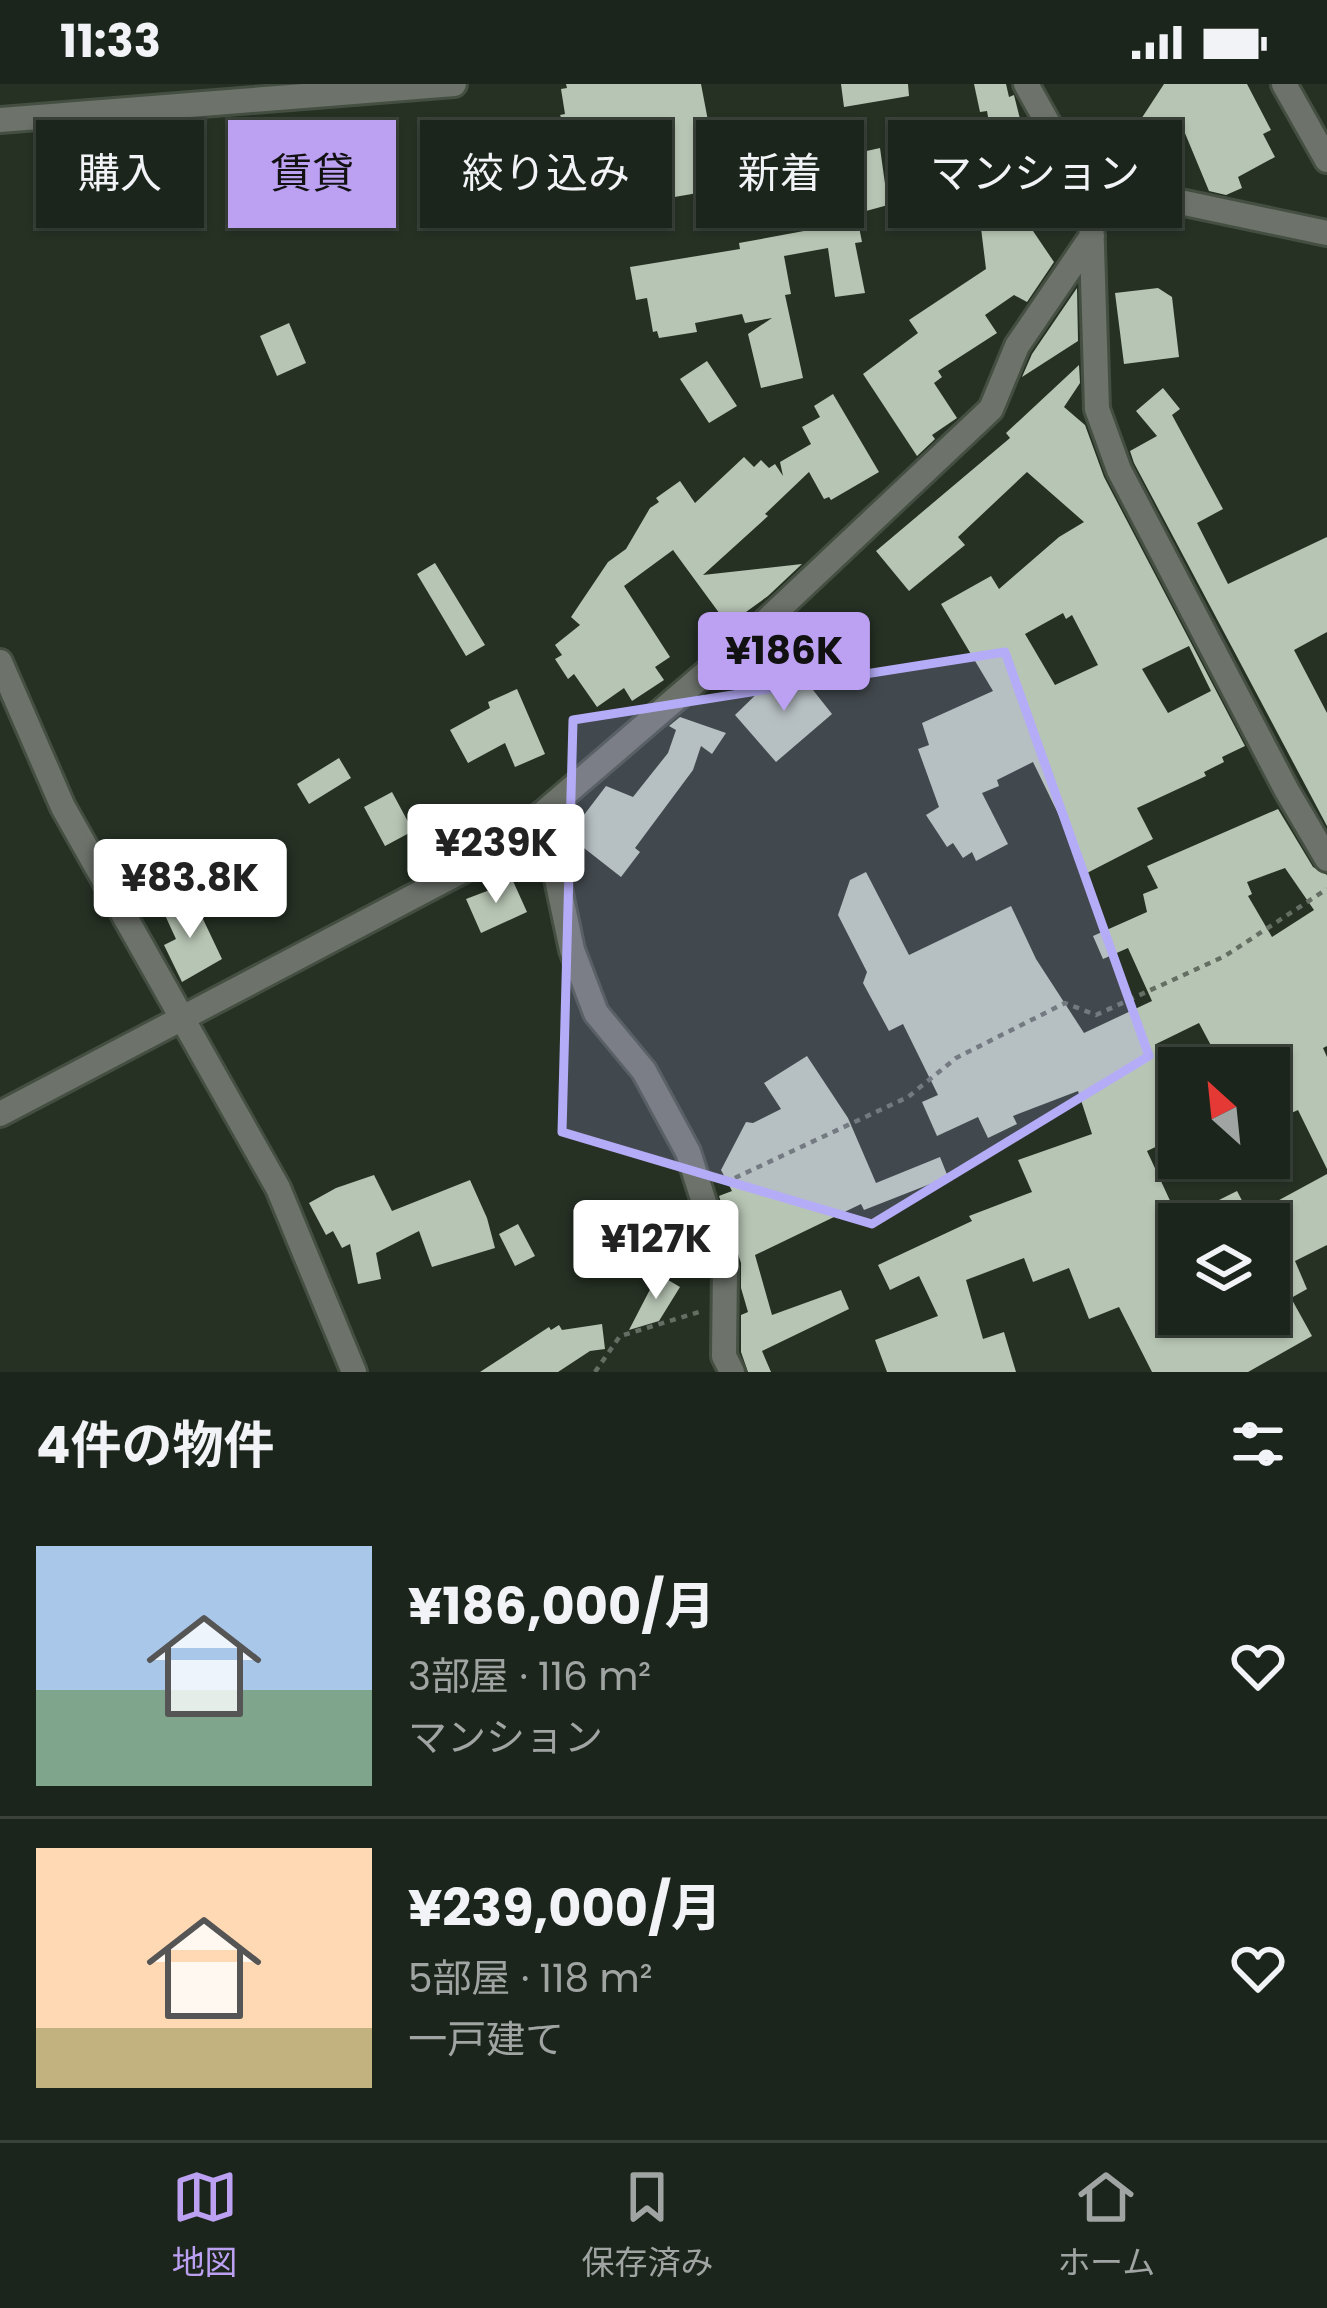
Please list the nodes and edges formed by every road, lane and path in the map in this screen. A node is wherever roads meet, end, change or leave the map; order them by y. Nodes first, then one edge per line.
1 (454, 84) edge
2 (1026, 84) edge
3 (1284, 84) edge
4 (0, 120) edge
5 (1046, 120) edge
6 (1327, 160) edge
7 (1182, 202) edge
8 (1092, 228) edge
9 (1327, 233) edge
10 (1092, 236) junction
11 (0, 662) edge
12 (543, 813) junction
13 (1327, 859) edge
14 (1327, 889) edge
15 (182, 1020) junction
16 (0, 1114) edge
17 (700, 1194) junction
18 (726, 1304) junction
19 (354, 1372) edge
20 (595, 1372) edge
21 (732, 1372) edge

1 - 4 street
2 - 5 street
3 - 6 street
7 - 9 street
8 - 10 street
10 - 12 street
10 - 13 street
11 - 15 street
12 - 15 street
12 - 17 street
14 - 17 path
15 - 16 street
15 - 19 street
17 - 18 street
18 - 20 path
18 - 21 street

